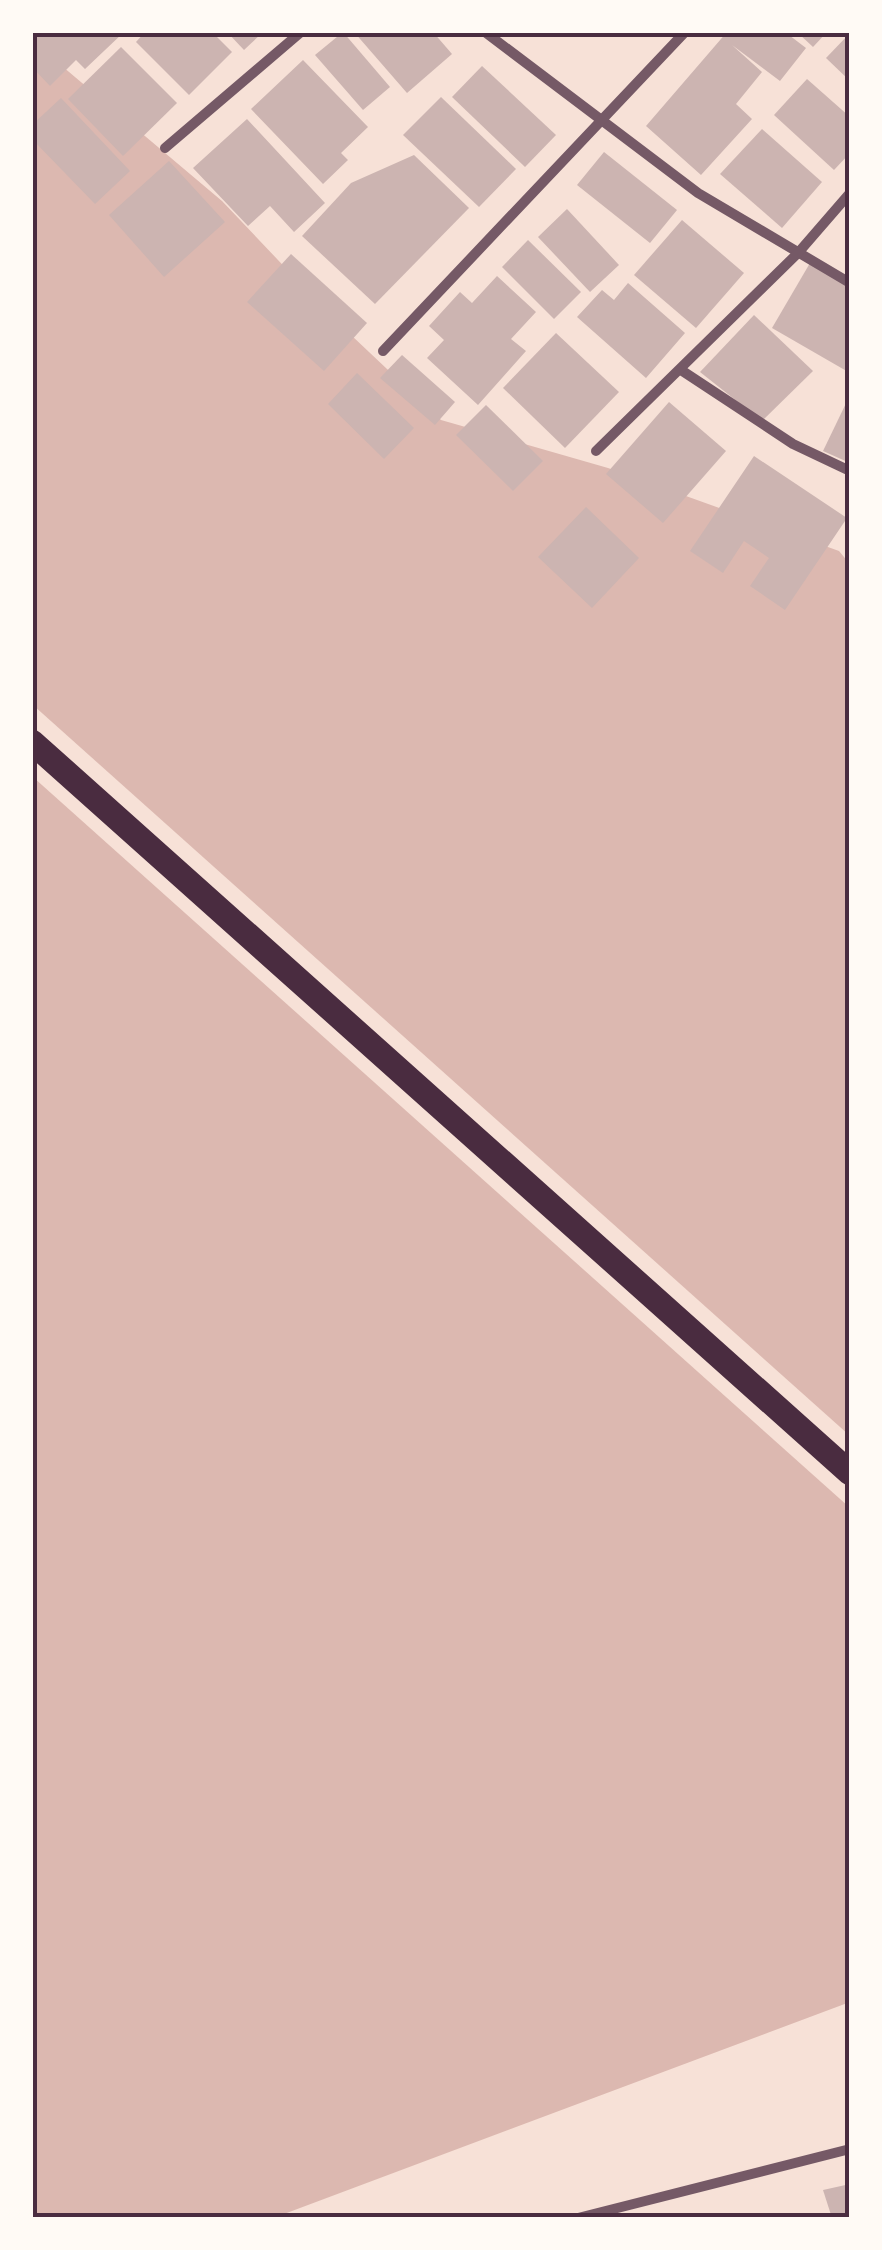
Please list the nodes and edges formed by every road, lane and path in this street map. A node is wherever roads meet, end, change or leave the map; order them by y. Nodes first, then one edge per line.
1 (302, 32) edge
2 (485, 32) edge
3 (685, 32) edge
4 (602, 116) junction
5 (165, 148) dead end
6 (850, 193) edge
7 (798, 253) junction
8 (850, 283) edge
9 (383, 351) dead end
10 (682, 370) junction
11 (596, 450) dead end
12 (850, 471) edge
13 (32, 742) edge
14 (850, 1473) edge
15 (850, 2149) edge
16 (578, 2218) edge

1 - 5 street
2 - 4 street
3 - 4 street
4 - 7 street
4 - 9 street
6 - 7 street
7 - 8 street
7 - 10 street
10 - 11 street
10 - 12 street
13 - 14 main road
15 - 16 street

